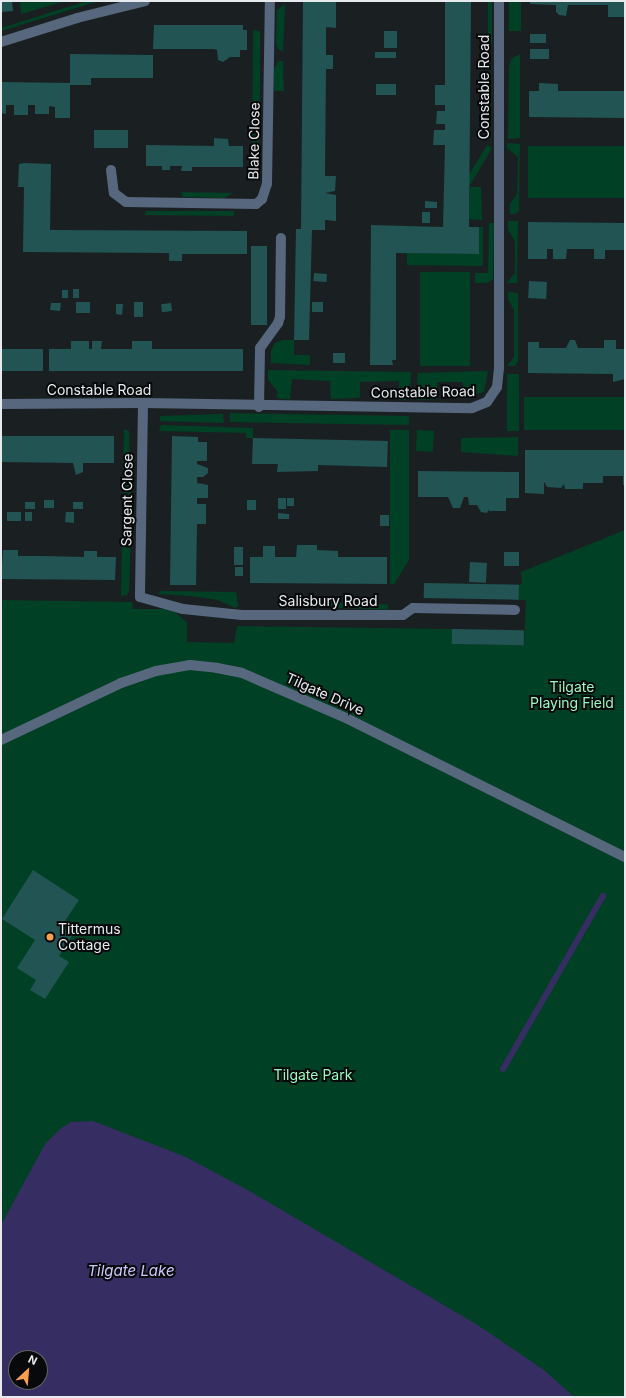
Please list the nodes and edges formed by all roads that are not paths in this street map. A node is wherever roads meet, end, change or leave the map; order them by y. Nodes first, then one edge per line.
1 (145, 1) edge
2 (270, 1) edge
3 (499, 1) edge
4 (117, 4) edge
5 (1, 42) edge
6 (111, 170) dead end
7 (282, 238) dead end
8 (143, 403) junction
9 (1, 404) edge
10 (259, 407) junction
11 (140, 597) joint
12 (516, 610) dead end
13 (1, 740) edge
14 (625, 857) edge

1 - 4 street
2 - 6 street, Blake Close
3 - 10 street, Constable Road
4 - 5 street
7 - 10 street
8 - 9 street, Constable Road
8 - 10 street, Constable Road
8 - 11 street, Sargent Close
11 - 12 street, Salisbury Road
13 - 14 street, Tilgate Drive

